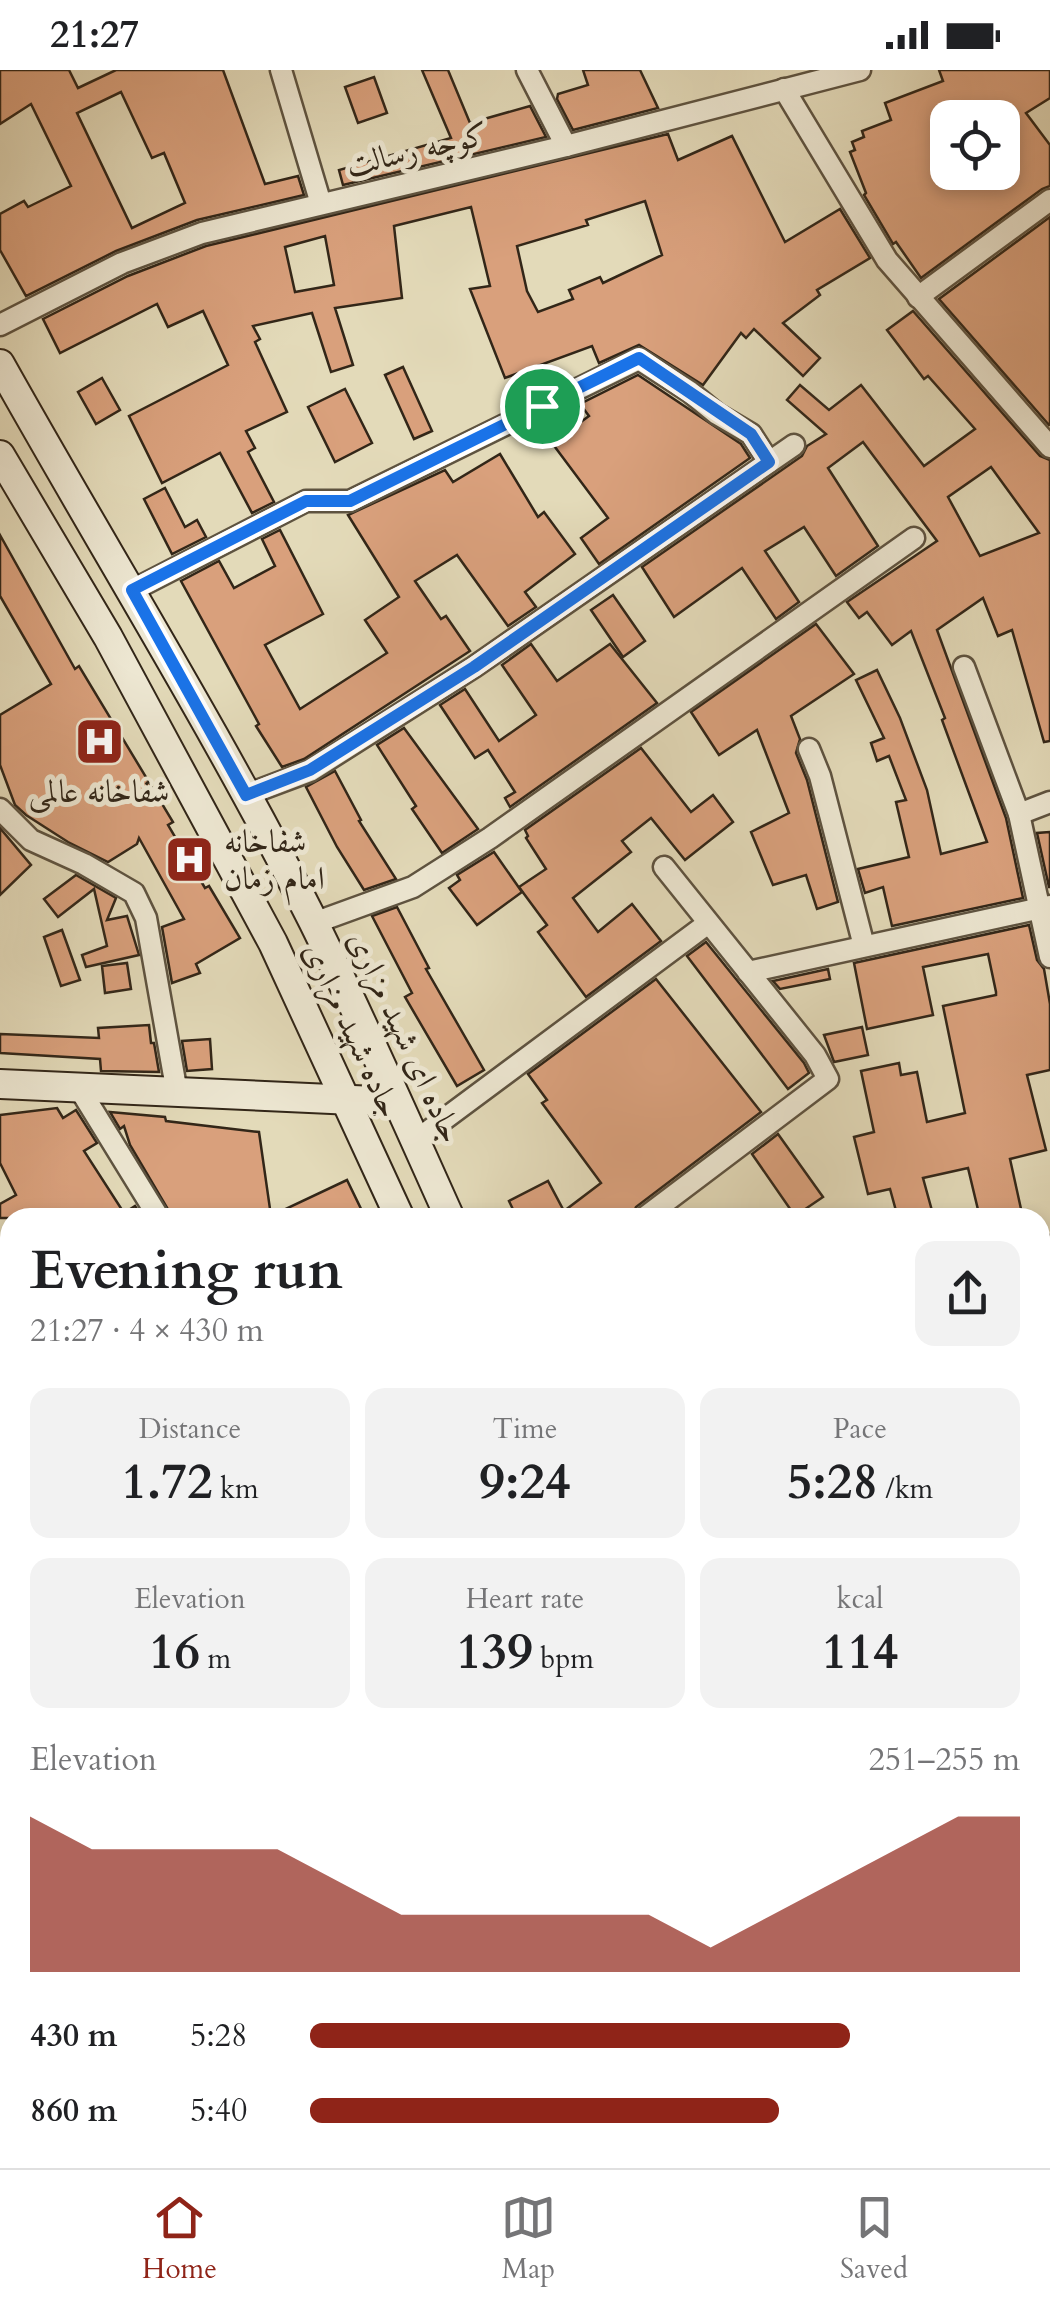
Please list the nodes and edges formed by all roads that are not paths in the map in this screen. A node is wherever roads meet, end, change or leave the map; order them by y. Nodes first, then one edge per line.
1 (281, 70) edge
2 (527, 70) edge
3 (860, 70) edge
4 (784, 90) junction
5 (566, 146) junction
6 (1050, 200) edge
7 (321, 204) junction
8 (918, 296) junction
9 (0, 324) edge
10 (0, 364) edge
11 (794, 445) dead end
12 (1050, 447) edge
13 (0, 456) edge
14 (769, 462) junction
15 (914, 538) dead end
16 (132, 590) junction
17 (964, 667) dead end
18 (809, 749) dead end
19 (246, 795) junction
20 (1050, 802) edge
21 (0, 809) edge
22 (1019, 814) junction
23 (664, 866) dead end
24 (1044, 907) edge
25 (314, 923) junction
26 (707, 924) junction
27 (864, 946) junction
28 (1050, 957) edge
29 (748, 972) junction
30 (0, 1084) edge
31 (79, 1088) junction
32 (177, 1092) junction
33 (346, 1100) junction
34 (397, 1102) junction
35 (415, 1141) junction
36 (153, 1208) edge
37 (395, 1208) edge
38 (445, 1208) edge
39 (657, 1208) edge

1 - 7 street
2 - 5 street
3 - 4 street, کوچه رسالت
4 - 5 street, کوچه رسالت
4 - 8 street
5 - 7 street, کوچه رسالت
6 - 8 street
7 - 9 street, کوچه رسالت
8 - 12 street
10 - 16 main road, جاده ای شهید مزاری
11 - 14 street
13 - 33 main road, جاده شهید مزاری
14 - 16 street
14 - 19 street
15 - 25 street
16 - 19 main road, جاده ای شهید مزاری
17 - 22 street
18 - 27 street
19 - 25 main road, جاده ای شهید مزاری
20 - 22 street
21 - 32 street
22 - 24 street
23 - 26 street
24 - 27 street
24 - 28 street
25 - 34 main road, جاده ای شهید مزاری
26 - 29 street
26 - 35 street
27 - 29 street
29 - 39 street
30 - 31 main road
31 - 32 main road
31 - 36 street
32 - 33 main road
33 - 34 main road
33 - 37 main road, جاده شهید مزاری
34 - 35 main road, جاده ای شهید مزاری
35 - 38 main road, جاده ای شهید مزاری

